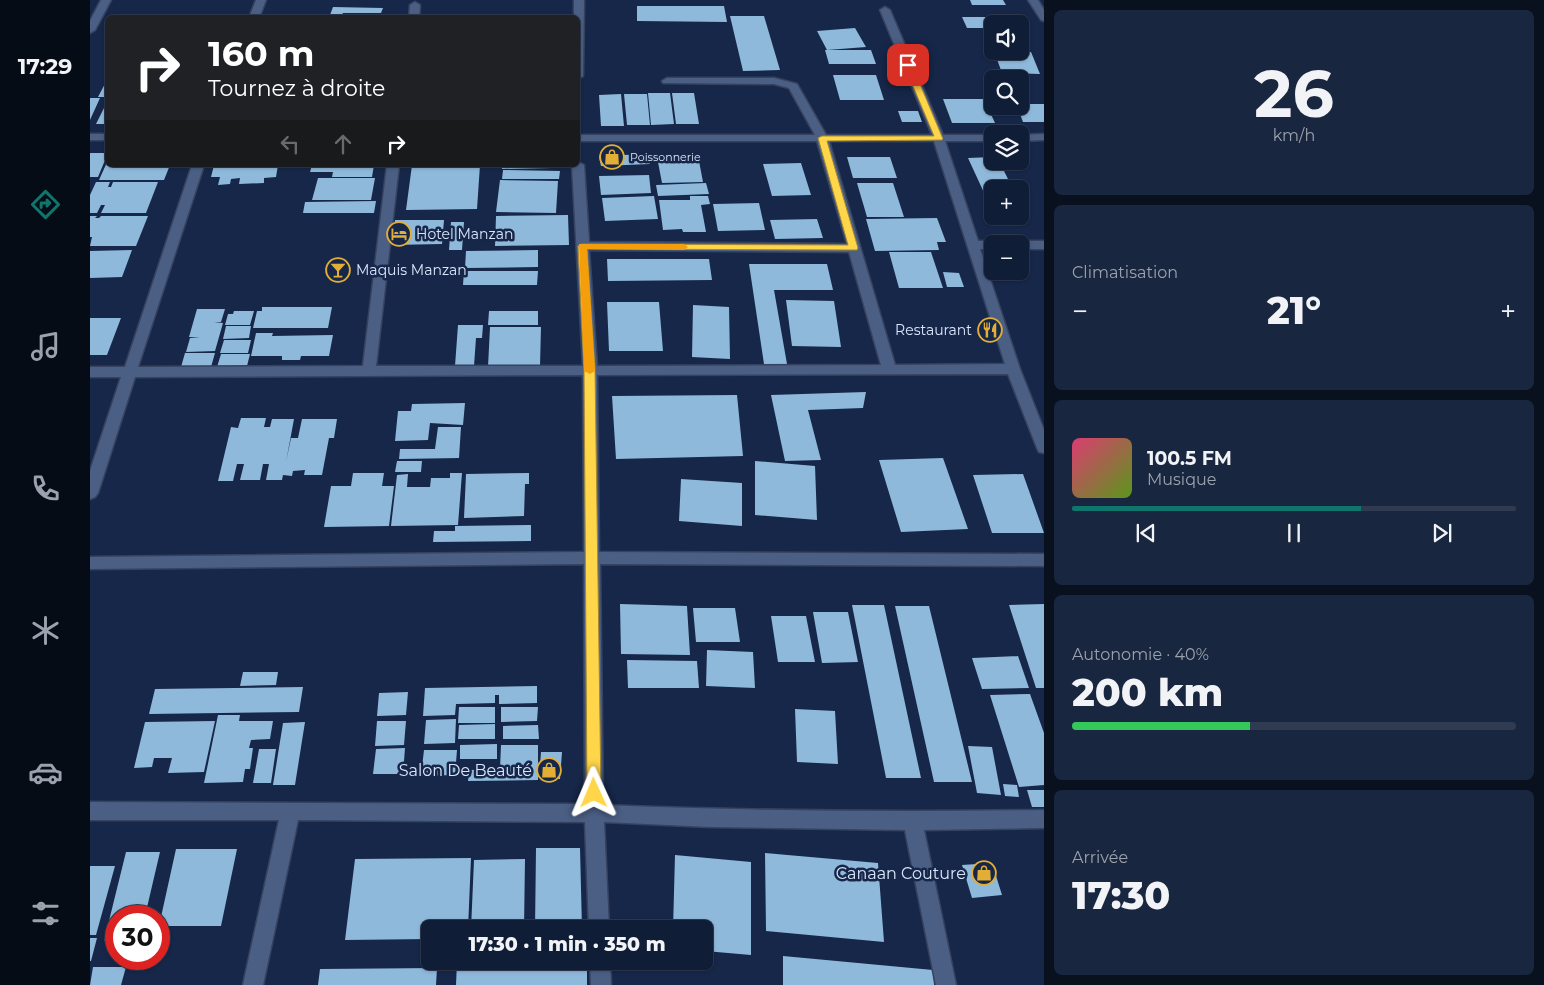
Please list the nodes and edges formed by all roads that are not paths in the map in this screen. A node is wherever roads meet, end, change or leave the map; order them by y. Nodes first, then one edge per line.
1 (106, 0) edge
2 (261, 0) edge
3 (580, 0) edge
4 (1033, 0) edge
5 (416, 5) dead end
6 (885, 10) dead end
7 (255, 15) edge
8 (414, 15) edge
9 (580, 15) edge
10 (1044, 18) edge
11 (90, 30) edge
12 (667, 81) dead end
13 (90, 137) edge
14 (105, 137) edge
15 (1044, 137) edge
16 (580, 138) edge
17 (822, 138) junction
18 (984, 138) edge
19 (1029, 138) edge
20 (939, 139) junction
21 (197, 167) edge
22 (393, 167) edge
23 (578, 167) edge
24 (974, 245) junction
25 (984, 245) edge
26 (1029, 245) edge
27 (1044, 245) edge
28 (582, 246) junction
29 (854, 248) junction
30 (590, 369) junction
31 (889, 369) junction
32 (1013, 369) junction
33 (369, 370) junction
34 (90, 372) edge
35 (128, 372) junction
36 (1044, 448) edge
37 (90, 493) edge
38 (591, 558) junction
39 (1044, 560) edge
40 (90, 563) edge
41 (90, 811) edge
42 (290, 812) junction
43 (594, 813) junction
44 (1044, 819) edge
45 (913, 821) junction
46 (599, 920) edge
47 (600, 970) edge
48 (253, 985) edge
49 (601, 985) edge
50 (946, 985) edge

1 - 11 street
2 - 7 street
3 - 9 street
4 - 10 street
5 - 8 street
6 - 20 street
12 - 17 street
13 - 14 street
15 - 19 street
16 - 17 street
17 - 20 street
17 - 29 street
18 - 20 street
20 - 24 street
21 - 35 street
22 - 33 street
23 - 28 street
24 - 25 street
24 - 32 street
26 - 27 street
28 - 29 street
28 - 30 street
29 - 31 street
30 - 31 street
30 - 33 street
30 - 38 street
31 - 32 street
32 - 36 street
33 - 35 street
34 - 35 street
35 - 37 street
38 - 39 street
38 - 40 street
38 - 43 street
41 - 42 street
42 - 43 street
42 - 48 street
43 - 45 street
43 - 46 street
44 - 45 street
45 - 50 street
47 - 49 street

